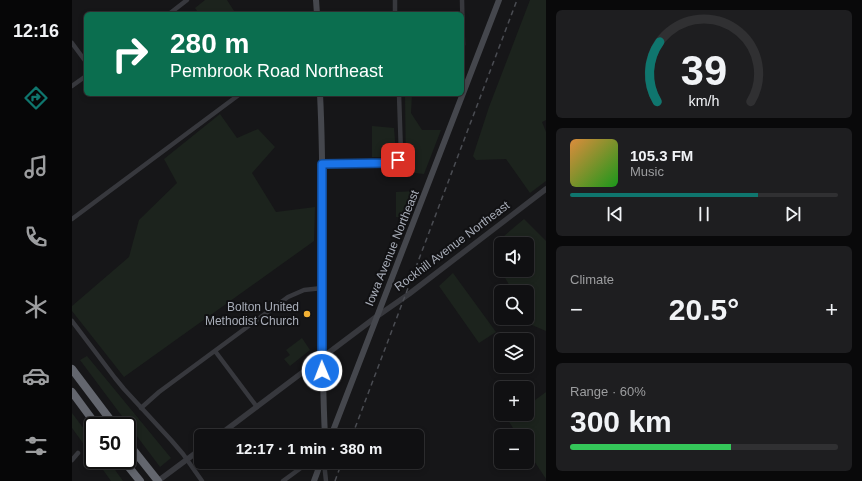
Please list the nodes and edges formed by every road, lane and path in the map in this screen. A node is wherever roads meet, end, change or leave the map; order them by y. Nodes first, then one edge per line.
1 (187, 0) edge
2 (316, 0) edge
3 (395, 0) edge
4 (462, 0) edge
5 (499, 0) edge
6 (171, 12) edge
7 (317, 12) edge
8 (395, 12) edge
9 (462, 12) edge
10 (72, 43) edge
11 (84, 59) edge
12 (84, 77) edge
13 (72, 86) edge
14 (464, 93) edge
15 (237, 96) edge
16 (320, 96) edge
17 (399, 96) edge
18 (463, 96) edge
19 (322, 164) junction
20 (546, 189) edge
21 (72, 219) edge
22 (322, 288) junction
23 (376, 317) junction
24 (72, 321) edge
25 (215, 351) junction
26 (322, 358) junction
27 (72, 369) edge
28 (72, 392) edge
29 (257, 407) junction
30 (141, 408) junction
31 (90, 417) edge
32 (108, 417) edge
33 (227, 429) edge
34 (325, 429) edge
35 (334, 429) edge
36 (78, 453) dead end
37 (136, 454) edge
38 (194, 454) edge
39 (72, 460) edge
40 (187, 460) junction
41 (130, 469) edge
42 (299, 469) edge
43 (320, 469) edge
44 (324, 469) edge
45 (138, 478) edge
46 (158, 481) edge
47 (202, 481) edge
48 (283, 481) edge
49 (314, 481) edge
50 (326, 481) edge

1 - 6 street
2 - 7 main road
3 - 8 street
4 - 9 street
5 - 14 main road, Iowa Avenue Northeast
10 - 11 street
12 - 13 street
15 - 21 street
16 - 19 main road
17 - 19 street
18 - 23 main road, Iowa Avenue Northeast
19 - 22 main road
20 - 23 street, Rockhill Avenue Northeast
22 - 25 street
22 - 26 main road
23 - 26 street, Rockhill Avenue Northeast
23 - 35 main road, Iowa Avenue Northeast
24 - 30 street
25 - 29 street
25 - 30 street
26 - 29 street, Rockhill Avenue Northeast
26 - 34 main road
27 - 32 highway
28 - 31 highway
29 - 33 street, Rockhill Avenue Northeast
30 - 40 street
36 - 39 street
37 - 46 highway
38 - 40 street
40 - 46 street
40 - 47 street
41 - 45 highway
42 - 48 street
43 - 49 main road
44 - 50 street

